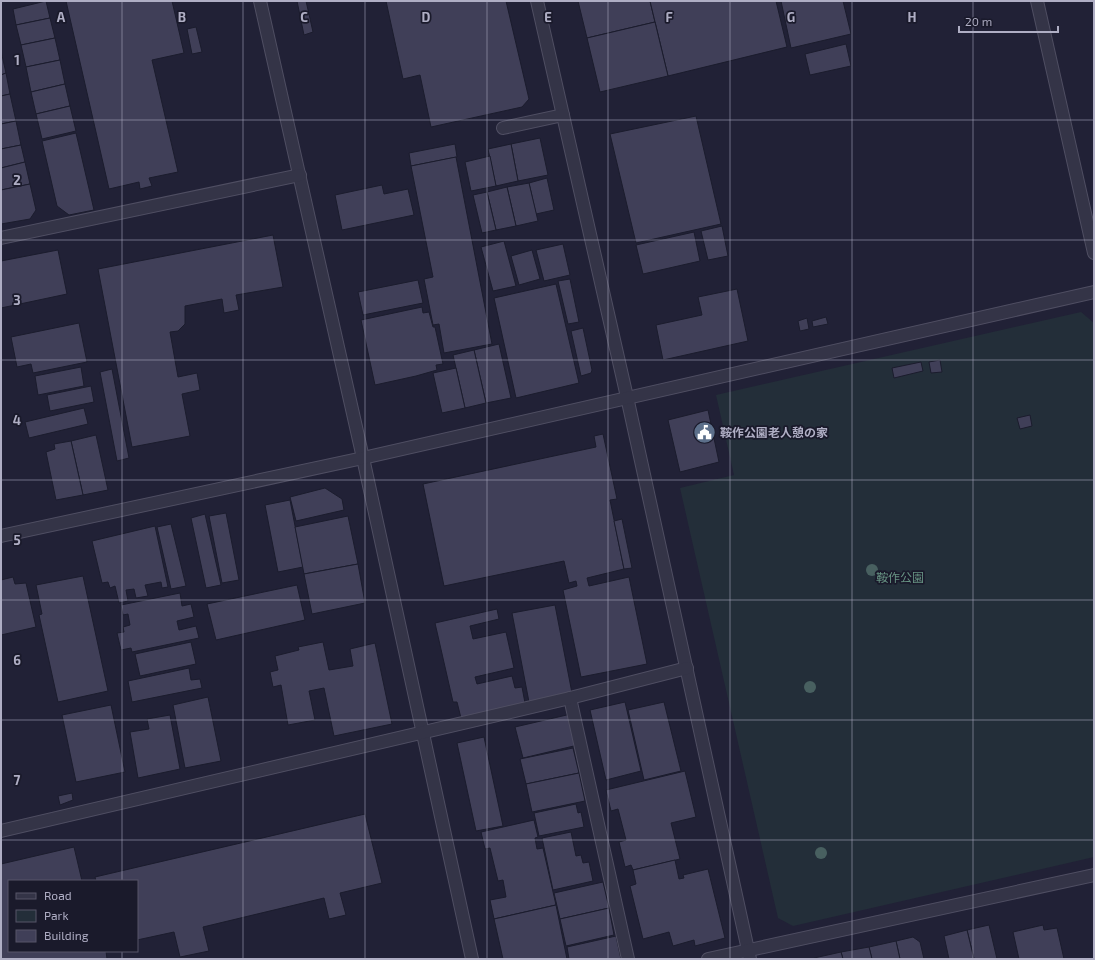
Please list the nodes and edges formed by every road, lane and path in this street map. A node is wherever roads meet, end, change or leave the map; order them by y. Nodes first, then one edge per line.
1 (260, 1) edge
2 (537, 1) edge
3 (1041, 2) edge
4 (564, 115) junction
5 (503, 128) dead end
6 (300, 175) junction
7 (1, 238) edge
8 (1094, 253) edge
9 (1094, 292) edge
10 (627, 397) junction
11 (362, 458) junction
12 (1, 536) edge
13 (687, 668) junction
14 (570, 698) junction
15 (423, 732) junction
16 (1, 831) edge
17 (1094, 875) edge
18 (749, 954) edge
19 (472, 959) edge
20 (628, 959) edge
21 (708, 959) edge

1 - 6 street
2 - 4 street
3 - 8 street
4 - 5 street
4 - 10 street
6 - 7 street
6 - 11 street
9 - 10 street
10 - 11 street
10 - 13 street
11 - 12 street
11 - 15 street
13 - 14 street
13 - 18 street
14 - 15 street
14 - 20 street
15 - 16 street
15 - 19 street
17 - 18 street
18 - 21 street

